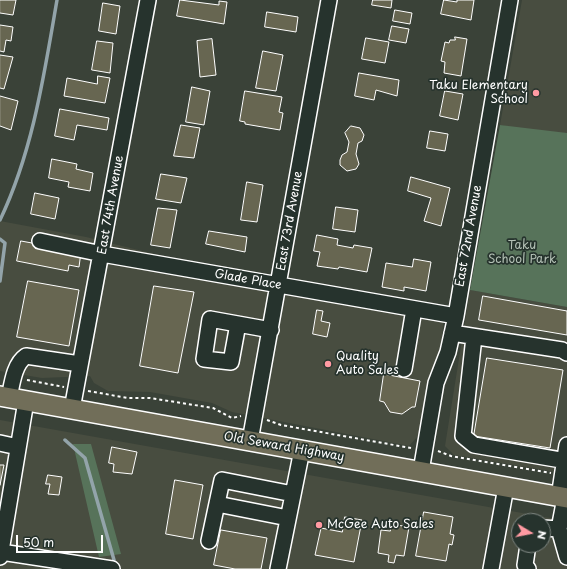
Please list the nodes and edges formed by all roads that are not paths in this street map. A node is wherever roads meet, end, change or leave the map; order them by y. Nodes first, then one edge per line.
1 (148, 0) edge
2 (329, 0) edge
3 (510, 0) edge
4 (40, 241) dead end
5 (102, 254) junction
6 (279, 285) junction
7 (414, 309) junction
8 (456, 316) junction
9 (238, 324) dead end
10 (271, 330) junction
11 (452, 333) junction
12 (474, 337) junction
13 (567, 353) edge
14 (80, 364) junction
15 (404, 369) dead end
16 (12, 398) edge
17 (72, 409) junction
18 (250, 442) junction
19 (0, 443) edge
20 (567, 445) edge
21 (18, 447) junction
22 (302, 450) junction
23 (565, 466) edge
24 (421, 471) junction
25 (506, 487) junction
26 (293, 494) junction
27 (564, 497) edge
28 (217, 504) junction
29 (3, 518) edge
30 (288, 518) junction
31 (562, 525) edge
32 (551, 527) edge
33 (209, 541) dead end
34 (527, 553) edge
35 (0, 555) edge
36 (567, 557) edge
37 (112, 569) edge
38 (278, 569) edge
39 (491, 569) edge
40 (528, 569) edge

1 - 5 street, East 74th Avenue
2 - 6 street, East 73rd Avenue
3 - 8 street, East 72nd Avenue
4 - 5 street, Glade Place
5 - 6 street, Glade Place
5 - 14 street, East 74th Avenue
6 - 7 street, Glade Place
6 - 10 street, East 73rd Avenue
7 - 8 street, Glade Place
7 - 15 street
8 - 11 street, East 72nd Avenue
9 - 10 street
10 - 18 street, East 73rd Avenue
11 - 12 street
11 - 24 street, East 72nd Avenue
12 - 13 street
12 - 23 street
14 - 16 street
14 - 17 street, East 74th Avenue
16 - 17 main road, Old Seward Highway
16 - 21 street
17 - 18 main road, Old Seward Highway
18 - 22 main road, Old Seward Highway
19 - 21 street
20 - 23 street
21 - 29 street
22 - 24 main road, Old Seward Highway
22 - 26 street
23 - 27 street
24 - 25 main road, Old Seward Highway
25 - 27 main road, Old Seward Highway
25 - 39 street
26 - 28 street
26 - 30 street
27 - 31 street
28 - 30 street
28 - 33 street
29 - 35 street
30 - 38 street
31 - 32 street
31 - 36 street
34 - 40 street
35 - 37 street

